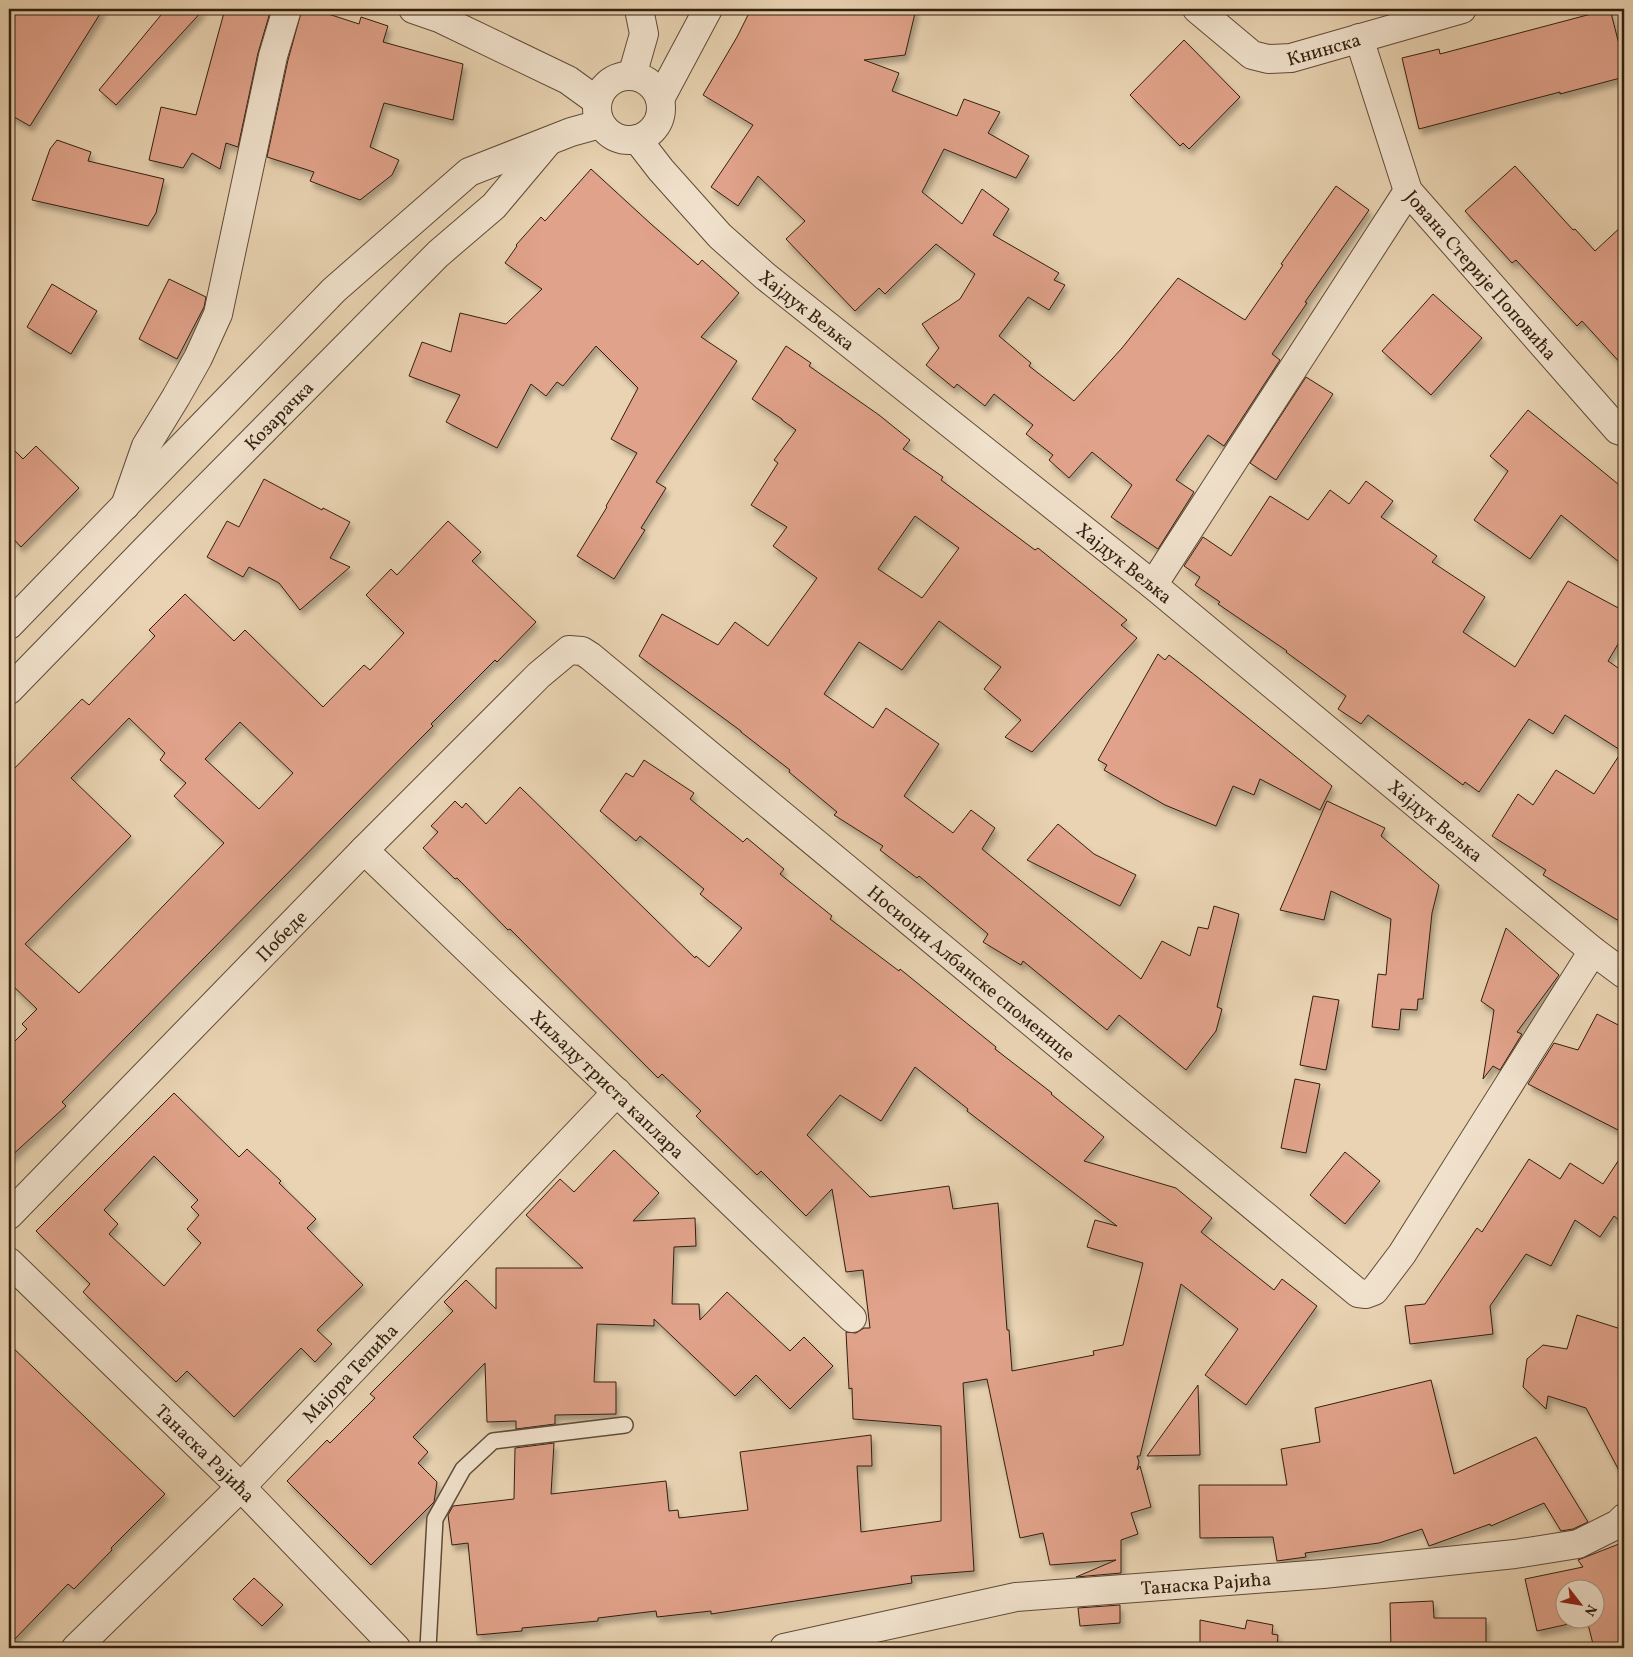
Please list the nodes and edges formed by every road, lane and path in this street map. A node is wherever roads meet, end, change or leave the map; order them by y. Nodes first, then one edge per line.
1 (287, 9) edge
2 (413, 9) edge
3 (639, 9) edge
4 (708, 9) edge
5 (1197, 9) edge
6 (1462, 9) edge
7 (1359, 38) junction
8 (632, 76) junction
9 (660, 99) junction
10 (599, 113) junction
11 (637, 139) junction
12 (548, 142) junction
13 (1408, 191) junction
14 (1624, 432) edge
15 (125, 506) junction
16 (1153, 585) junction
17 (9, 625) edge
18 (557, 660) joint
19 (9, 690) edge
20 (364, 850) junction
21 (1593, 950) junction
22 (1624, 974) edge
23 (617, 1092) junction
24 (9, 1215) edge
25 (9, 1262) edge
26 (852, 1318) dead end
27 (625, 1425) dead end
28 (241, 1487) junction
29 (1624, 1518) edge
30 (76, 1648) edge
31 (396, 1648) edge
32 (428, 1648) edge
33 (784, 1648) edge

1 - 15 street
2 - 10 street
3 - 8 street
4 - 9 street
5 - 7 street, Книнска
6 - 7 street, Книнска
7 - 13 street, Јована Стерије Поповића
8 - 9 street
8 - 10 street
9 - 11 street
10 - 11 street
10 - 12 street, Козарачка
11 - 16 street, Хајдук Вељка
12 - 15 street, Козарачка
12 - 19 street, Козарачка
13 - 14 street, Јована Стерије Поповића
13 - 16 street
15 - 17 street, Козарачка
16 - 21 street, Хајдук Вељка
18 - 20 street, Победе
18 - 21 street, Носиоци Албанске споменице
20 - 23 street, Хиљаду триста каплара
20 - 24 street, Победе
21 - 22 street, Хајдук Вељка
23 - 26 street, Хиљаду триста каплара
23 - 28 street, Мајора Тепића
25 - 28 street, Танаска Рајића
27 - 32 lane
28 - 30 street, Мајора Тепића
28 - 31 street, Танаска Рајића
29 - 33 street, Танаска Рајића

